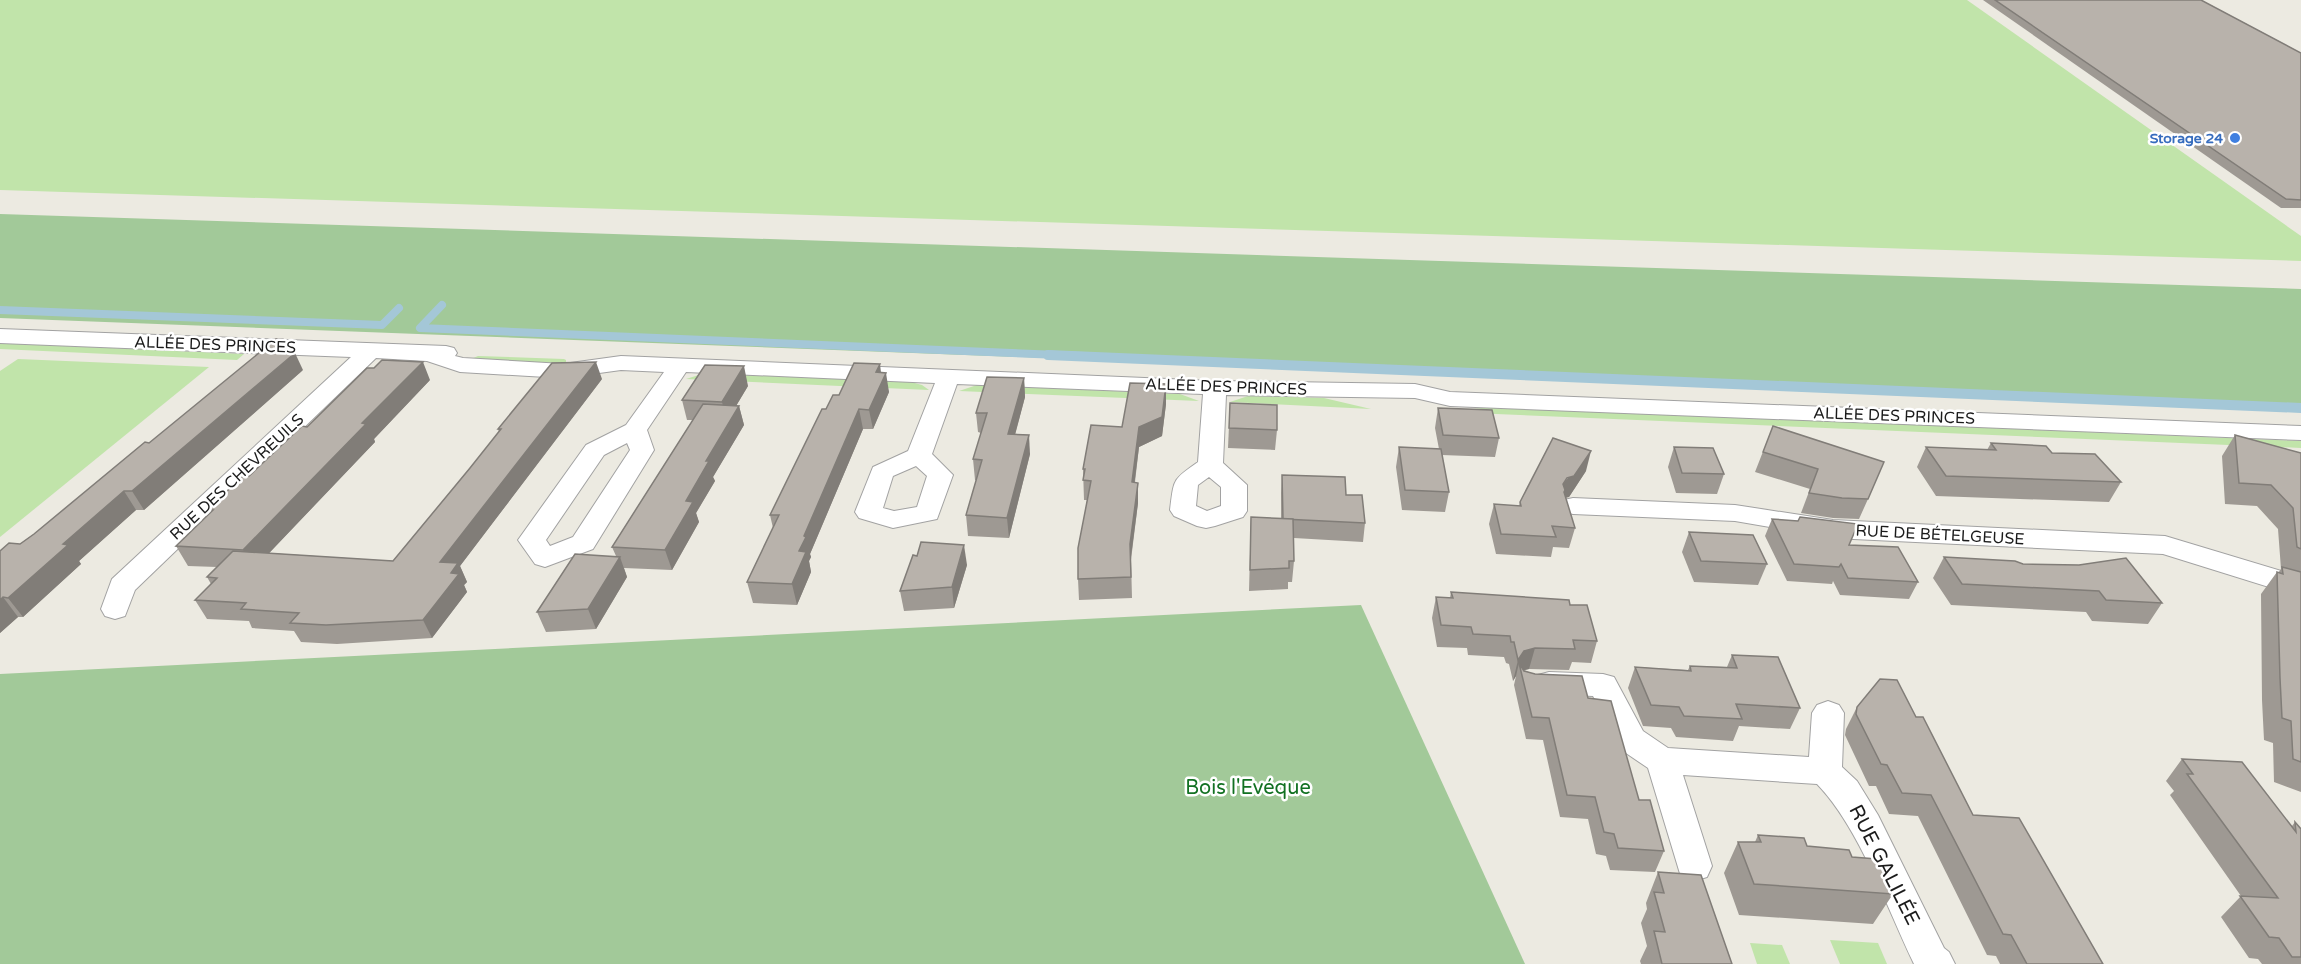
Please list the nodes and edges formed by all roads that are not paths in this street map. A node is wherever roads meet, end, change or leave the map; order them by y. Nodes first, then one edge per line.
1 (0, 336) edge
2 (370, 352) junction
3 (680, 365) junction
4 (949, 376) junction
5 (1215, 388) junction
6 (635, 430) junction
7 (2301, 433) edge
8 (919, 454) dead end
9 (1210, 465) dead end
10 (1573, 506) dead end
11 (2301, 587) edge
12 (116, 609) dead end
13 (1530, 682) edge
14 (1828, 713) dead end
15 (1662, 760) junction
16 (1825, 771) junction
17 (1694, 866) dead end
18 (1936, 964) edge

1 - 2 street, ALLÉE DES PRINCES
2 - 3 street, ALLÉE DES PRINCES
2 - 12 street, RUE DES CHEVREUILS
3 - 4 street, ALLÉE DES PRINCES
3 - 6 street
4 - 5 street, ALLÉE DES PRINCES
4 - 8 street
5 - 7 street, ALLÉE DES PRINCES
5 - 9 street
6 - 6 street
10 - 11 street, RUE DE BÉTELGEUSE
13 - 15 street
14 - 16 street
15 - 16 street
15 - 17 street
16 - 18 street, RUE GALILÉE

